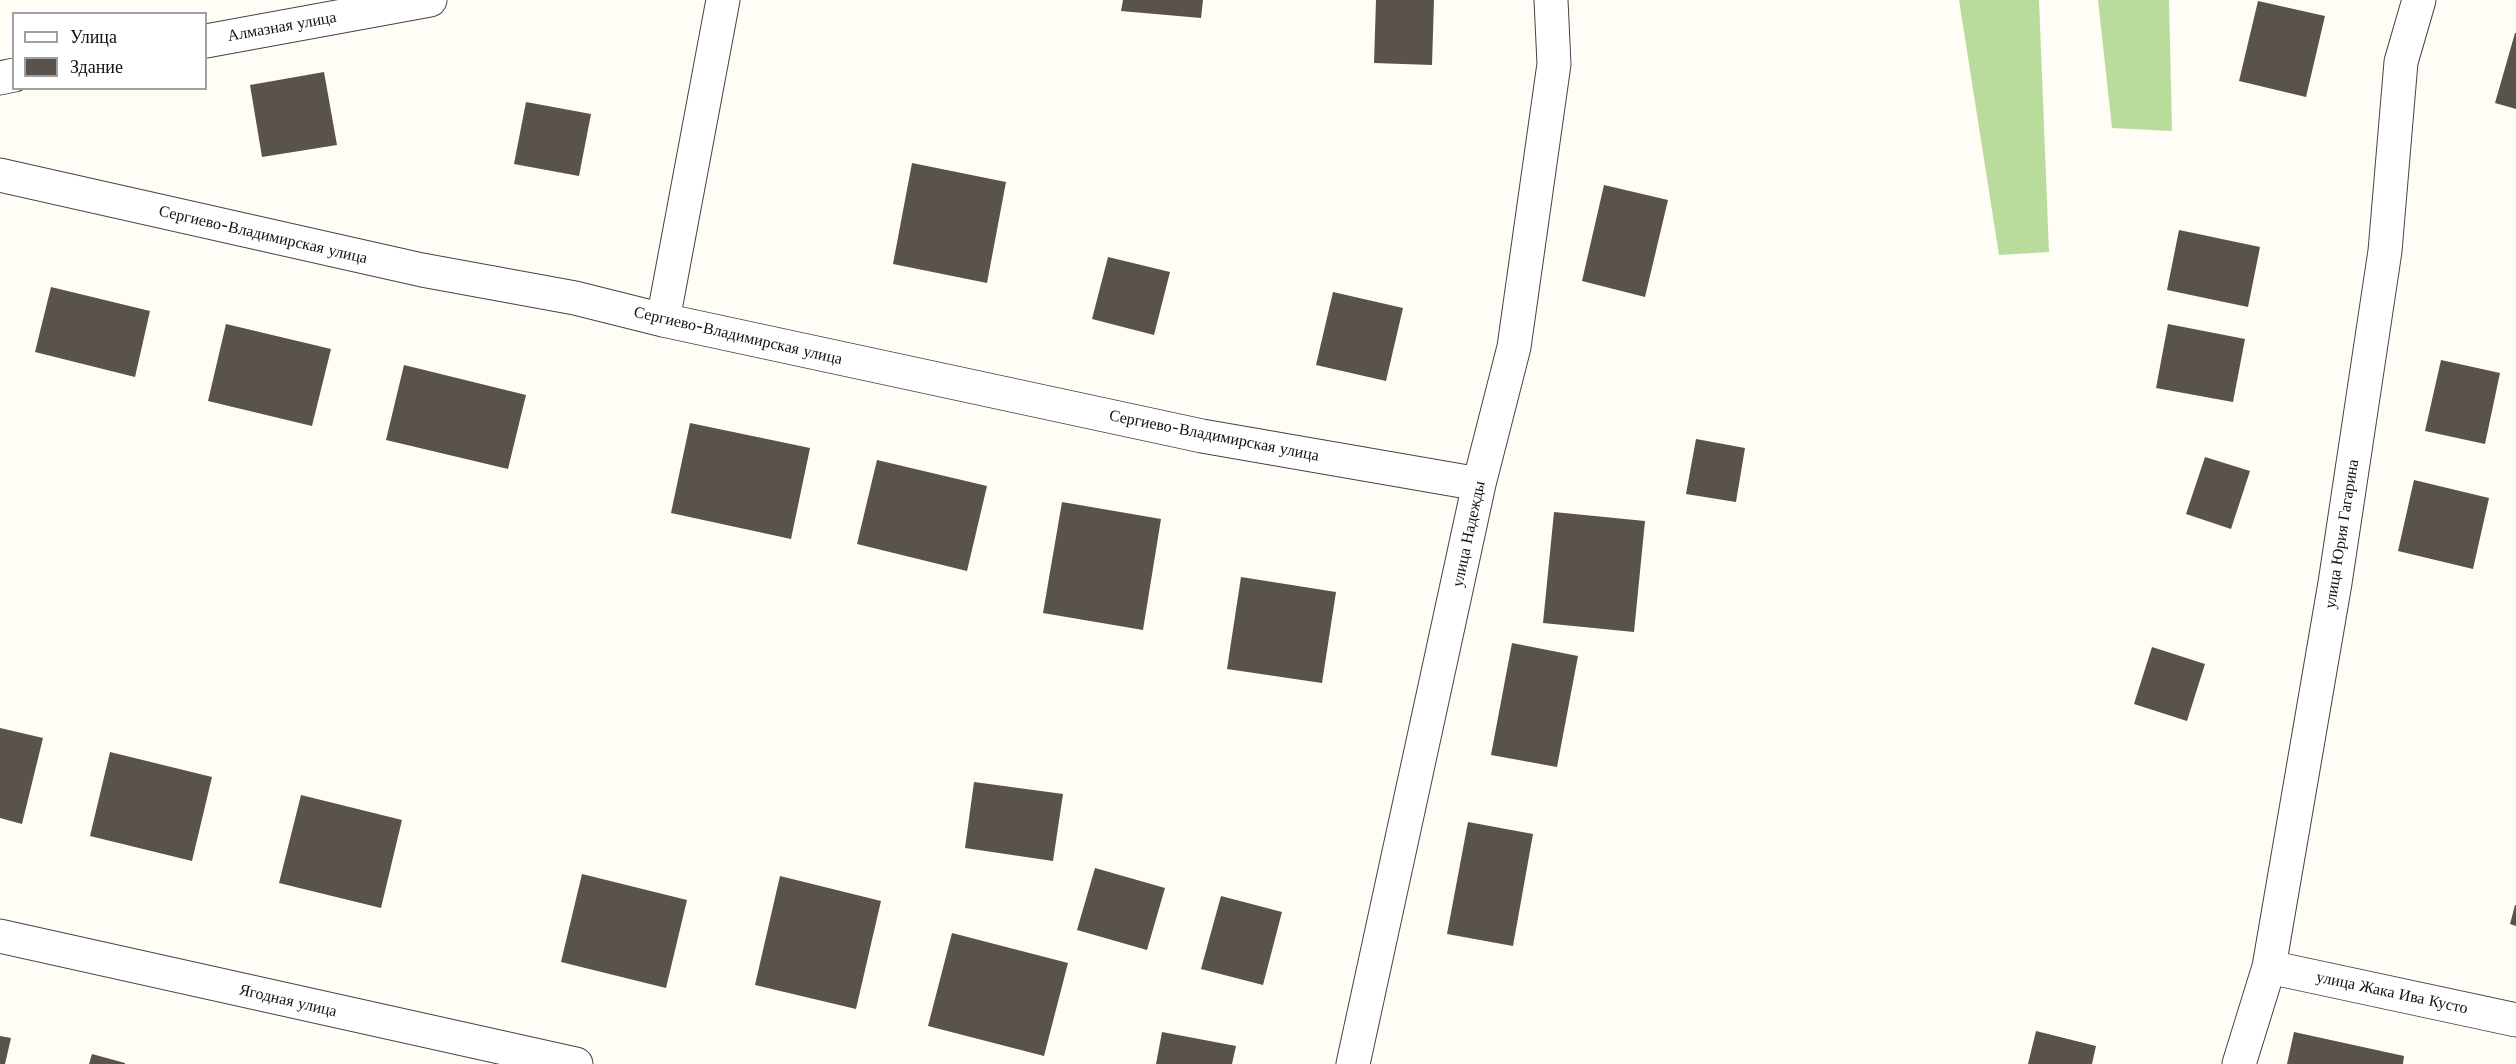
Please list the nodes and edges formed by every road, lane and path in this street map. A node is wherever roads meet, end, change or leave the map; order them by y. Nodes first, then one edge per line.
1 (430, 0) edge
2 (723, 0) edge
3 (1551, 0) edge
4 (2419, 0) edge
5 (207, 41) edge
6 (0, 175) edge
7 (663, 320) junction
8 (1479, 484) junction
9 (0, 936) edge
10 (2269, 967) junction
11 (2516, 1020) edge
12 (576, 1064) edge
13 (1353, 1064) edge
14 (2239, 1064) edge

1 - 5 street, Алмазная улица
2 - 7 street
3 - 8 street, улица Надежды
4 - 10 street, улица Юрия Гагарина
6 - 7 street, Сергиево-Владимирская улица
7 - 8 street, Сергиево-Владимирская улица
8 - 13 street, улица Надежды
9 - 12 street, Ягодная улица
10 - 11 street, улица Жака Ива Кусто
10 - 14 street, улица Юрия Гагарина

